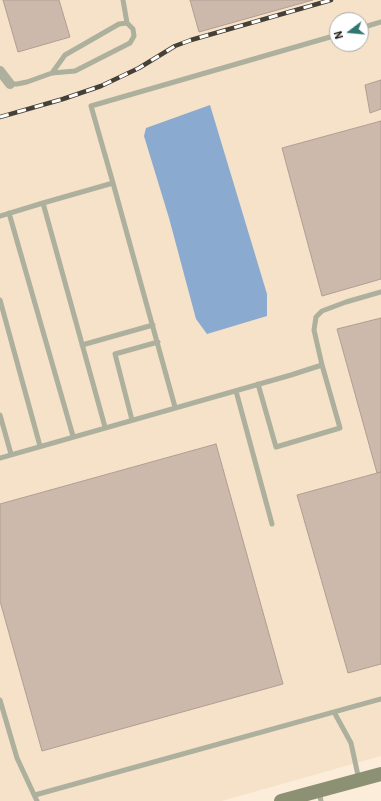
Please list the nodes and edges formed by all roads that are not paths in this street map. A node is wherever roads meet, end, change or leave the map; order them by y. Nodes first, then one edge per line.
1 (123, 0) edge
2 (381, 22) edge
3 (127, 23) junction
4 (369, 26) edge
5 (329, 37) edge
6 (0, 71) edge
7 (52, 73) junction
8 (10, 84) joint
9 (113, 183) junction
10 (43, 203) junction
11 (9, 213) junction
12 (0, 216) edge
13 (381, 292) edge
14 (0, 300) edge
15 (153, 324) junction
16 (158, 342) junction
17 (82, 345) junction
18 (322, 365) junction
19 (258, 384) junction
20 (236, 391) junction
21 (175, 407) junction
22 (0, 415) edge
23 (132, 420) junction
24 (105, 427) junction
25 (73, 436) junction
26 (40, 446) junction
27 (11, 454) junction
28 (0, 458) edge
29 (272, 524) dead end
30 (381, 699) edge
31 (0, 700) edge
32 (334, 712) junction
33 (381, 774) edge
34 (359, 780) junction
35 (35, 795) junction
36 (320, 796) edge
37 (288, 800) edge
38 (38, 801) edge

1 - 3 lane
2 - 4 lane
3 - 7 lane
3 - 7 lane
5 - 9 lane
6 - 8 street
7 - 8 lane
9 - 10 lane
9 - 15 lane
10 - 11 lane
10 - 17 lane
11 - 12 lane
11 - 25 lane
13 - 18 lane
14 - 26 lane
15 - 16 lane
15 - 17 lane
16 - 21 lane
16 - 23 lane
17 - 24 lane
18 - 19 lane
18 - 19 lane
19 - 20 lane
20 - 21 lane
20 - 29 lane
21 - 23 lane
22 - 27 lane
23 - 24 lane
24 - 25 lane
25 - 26 lane
26 - 27 lane
27 - 28 lane
30 - 32 lane
31 - 35 lane
32 - 34 lane
32 - 35 lane
33 - 34 main road
34 - 36 main road
35 - 38 lane
36 - 37 main road

